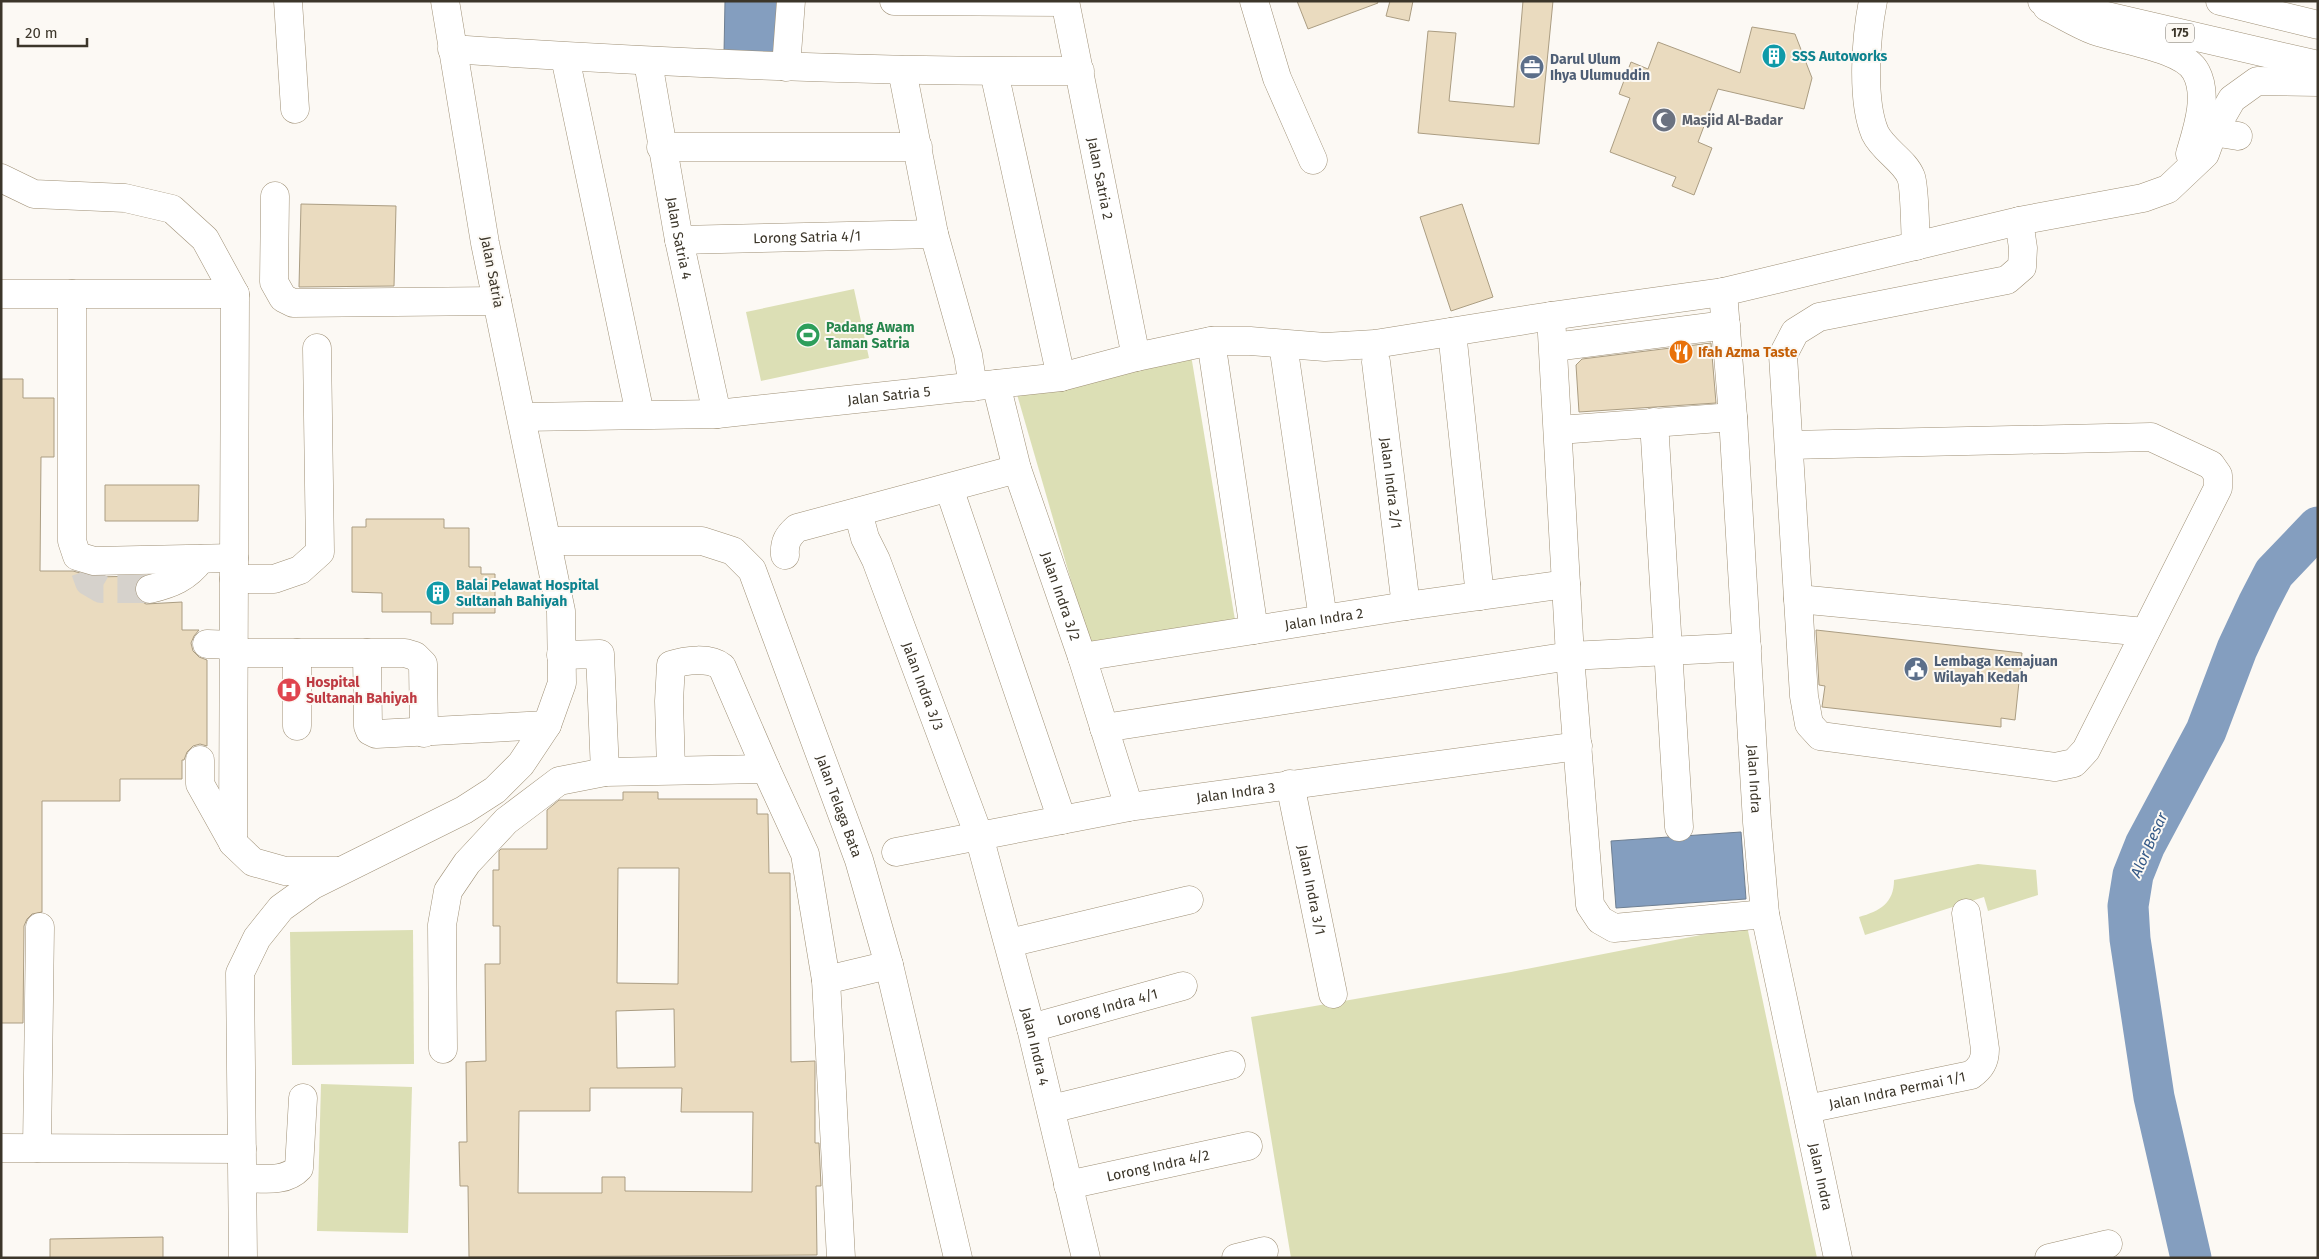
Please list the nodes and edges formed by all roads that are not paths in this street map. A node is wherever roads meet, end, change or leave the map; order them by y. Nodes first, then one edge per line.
1 (288, 1) edge
2 (445, 1) edge
3 (791, 1) edge
4 (894, 1) edge
5 (1254, 1) edge
6 (1873, 1) edge
7 (2036, 1) edge
8 (2042, 1) edge
9 (2220, 1) edge
10 (1028, 2) edge
11 (1065, 2) edge
12 (2257, 6) edge
13 (2318, 25) edge
14 (452, 49) junction
15 (565, 56) junction
16 (648, 62) junction
17 (2318, 64) edge
18 (786, 67) junction
19 (902, 70) junction
20 (1080, 71) junction
21 (994, 72) junction
22 (2318, 82) edge
23 (295, 109) dead end
24 (661, 147) junction
25 (918, 147) junction
26 (1313, 160) dead end
27 (2185, 175) junction
28 (1, 178) edge
29 (275, 196) dead end
30 (2019, 221) junction
31 (934, 234) junction
32 (678, 240) junction
33 (1916, 246) junction
34 (1722, 292) junction
35 (1, 294) edge
36 (72, 294) junction
37 (235, 294) junction
38 (497, 301) junction
39 (1551, 316) junction
40 (1726, 325) junction
41 (1452, 332) junction
42 (1211, 341) junction
43 (1284, 344) junction
44 (1554, 346) junction
45 (316, 348) dead end
46 (1136, 357) junction
47 (1376, 362) dead end
48 (1061, 377) junction
49 (984, 385) junction
50 (640, 414) junction
51 (718, 414) junction
52 (1733, 417) junction
53 (522, 418) junction
54 (1654, 422) junction
55 (1558, 430) junction
56 (1789, 445) junction
57 (1018, 469) junction
58 (950, 488) junction
59 (858, 512) junction
60 (547, 540) junction
61 (785, 555) dead end
62 (200, 559) junction
63 (234, 568) junction
64 (1566, 584) junction
65 (150, 589) tunnel mouth
66 (1480, 596) junction
67 (1798, 599) junction
68 (1406, 606) junction
69 (1323, 620) junction
70 (1254, 630) junction
71 (2145, 632) junction
72 (225, 647) junction
73 (1747, 647) junction
74 (1670, 652) junction
75 (297, 653) junction
76 (367, 653) junction
77 (561, 655) junction
78 (1570, 656) junction
79 (1082, 657) junction
80 (547, 725) junction
81 (297, 726) dead end
82 (1104, 728) junction
83 (424, 733) junction
84 (1578, 746) junction
85 (200, 760) dead end
86 (766, 769) junction
87 (671, 770) junction
88 (605, 772) junction
89 (1290, 784) junction
90 (1129, 808) junction
91 (1062, 820) junction
92 (1679, 828) dead end
93 (979, 836) junction
94 (233, 843) junction
95 (896, 852) dead end
96 (343, 871) junction
97 (1189, 900) dead end
98 (1966, 913) dead end
99 (1765, 914) junction
100 (40, 927) dead end
101 (1009, 943) junction
102 (889, 965) junction
103 (826, 980) junction
104 (1183, 986) dead end
105 (1333, 994) dead end
106 (1032, 1028) junction
107 (443, 1049) dead end
108 (1231, 1065) dead end
109 (303, 1098) dead end
110 (1052, 1109) junction
111 (1807, 1109) junction
112 (1248, 1146) dead end
113 (1, 1148) edge
114 (37, 1148) junction
115 (242, 1149) junction
116 (243, 1178) junction
117 (1068, 1185) junction
118 (2108, 1244) dead end
119 (1264, 1251) dead end
120 (243, 1258) edge
121 (841, 1258) edge
122 (958, 1258) edge
123 (1086, 1258) edge
124 (1236, 1258) edge
125 (1838, 1258) edge
126 (2049, 1258) edge

1 - 23 main road
2 - 14 main road, Jalan Satria
3 - 18 main road
4 - 10 main road
5 - 26 main road
6 - 33 main road
7 - 27 main road
8 - 17 main road, 175
9 - 12 main road
10 - 11 main road
11 - 20 main road, Jalan Satria 2
12 - 13 main road
14 - 15 main road
14 - 38 main road, Jalan Satria
15 - 16 main road
15 - 50 main road
16 - 18 main road
16 - 24 main road, Jalan Satria 4
18 - 19 main road
19 - 21 main road
19 - 25 main road, Jalan Indra 3/2
20 - 21 main road
20 - 46 main road, Jalan Satria 2
21 - 48 main road
22 - 27 main road, Jalan Satria 5
24 - 25 main road
24 - 32 main road, Jalan Satria 4
25 - 31 main road, Jalan Indra 3/2
27 - 30 main road, Jalan Satria 5
28 - 37 main road
29 - 38 main road
30 - 33 main road, Jalan Satria 5
30 - 56 main road
31 - 32 main road, Lorong Satria 4/1
31 - 49 main road, Jalan Indra 3/2
32 - 51 main road, Jalan Satria 4
33 - 34 main road, Jalan Satria 5
34 - 39 main road, Jalan Satria 5
34 - 40 main road, Jalan Indra
35 - 36 main road
36 - 37 main road
36 - 62 main road
37 - 63 main road
38 - 53 main road, Jalan Satria
39 - 41 main road, Jalan Satria 5
39 - 44 main road
40 - 44 main road
40 - 52 main road, Jalan Indra
41 - 43 main road, Jalan Satria 5
41 - 66 main road
42 - 43 main road, Jalan Satria 5
42 - 46 main road, Jalan Satria 5
42 - 70 main road
43 - 69 main road
44 - 55 main road
45 - 63 main road
46 - 48 main road, Jalan Satria 5
47 - 68 main road, Jalan Indra 2/1
48 - 49 main road, Jalan Satria 5
49 - 51 main road, Jalan Satria 5
49 - 57 main road, Jalan Indra 3/2
50 - 51 main road, Jalan Satria 5
50 - 53 main road, Jalan Satria 5
52 - 54 main road
52 - 73 main road, Jalan Indra
53 - 60 main road, Jalan Satria
54 - 55 main road
54 - 74 main road
55 - 64 main road
56 - 67 main road
56 - 71 main road
57 - 58 main road
57 - 79 main road, Jalan Indra 3/2
58 - 59 main road
58 - 91 main road
59 - 61 main road
59 - 93 main road, Jalan Indra 3/3
60 - 77 main road, Jalan Satria
60 - 102 main road, Jalan Telaga Bata
62 - 63 main road
62 - 65 main road
63 - 72 main road
64 - 66 main road, Jalan Indra 2
64 - 78 main road
66 - 68 main road, Jalan Indra 2
67 - 71 main road
67 - 71 main road
68 - 69 main road, Jalan Indra 2
69 - 70 main road, Jalan Indra 2
70 - 79 main road, Jalan Indra 2
72 - 75 main road
72 - 94 main road
73 - 74 main road
73 - 99 main road, Jalan Indra
74 - 78 main road
74 - 92 main road
75 - 76 main road
75 - 81 main road
76 - 83 main road
76 - 83 main road
77 - 80 main road, Jalan Satria
77 - 88 main road
78 - 82 main road
78 - 84 main road
79 - 82 main road, Jalan Indra 3/2
80 - 83 main road
80 - 96 main road, Jalan Satria
82 - 90 main road, Jalan Indra 3/2
84 - 89 main road, Jalan Indra 3
84 - 99 main road
85 - 94 main road
86 - 87 main road
86 - 87 main road
86 - 103 main road
87 - 88 main road
88 - 107 main road
89 - 90 main road, Jalan Indra 3
89 - 105 main road, Jalan Indra 3/1
90 - 91 main road, Jalan Indra 3
91 - 93 main road, Jalan Indra 3
93 - 95 main road, Jalan Indra 3
93 - 101 main road, Jalan Indra 4
94 - 96 main road
96 - 115 main road, Jalan Satria
97 - 101 main road
98 - 111 main road, Jalan Indra Permai 1/1
99 - 111 main road, Jalan Indra
100 - 114 main road
101 - 106 main road, Jalan Indra 4
102 - 103 main road
102 - 122 main road, Jalan Telaga Bata
103 - 121 main road
104 - 106 main road, Lorong Indra 4/1
106 - 110 main road, Jalan Indra 4
108 - 110 main road
109 - 116 main road
110 - 117 main road, Jalan Indra 4
111 - 125 main road, Jalan Indra
112 - 117 main road, Lorong Indra 4/2
113 - 114 main road
114 - 115 main road
115 - 116 main road, Jalan Satria
116 - 120 main road, Jalan Satria
117 - 123 main road, Jalan Indra 4
118 - 126 main road
119 - 124 main road

